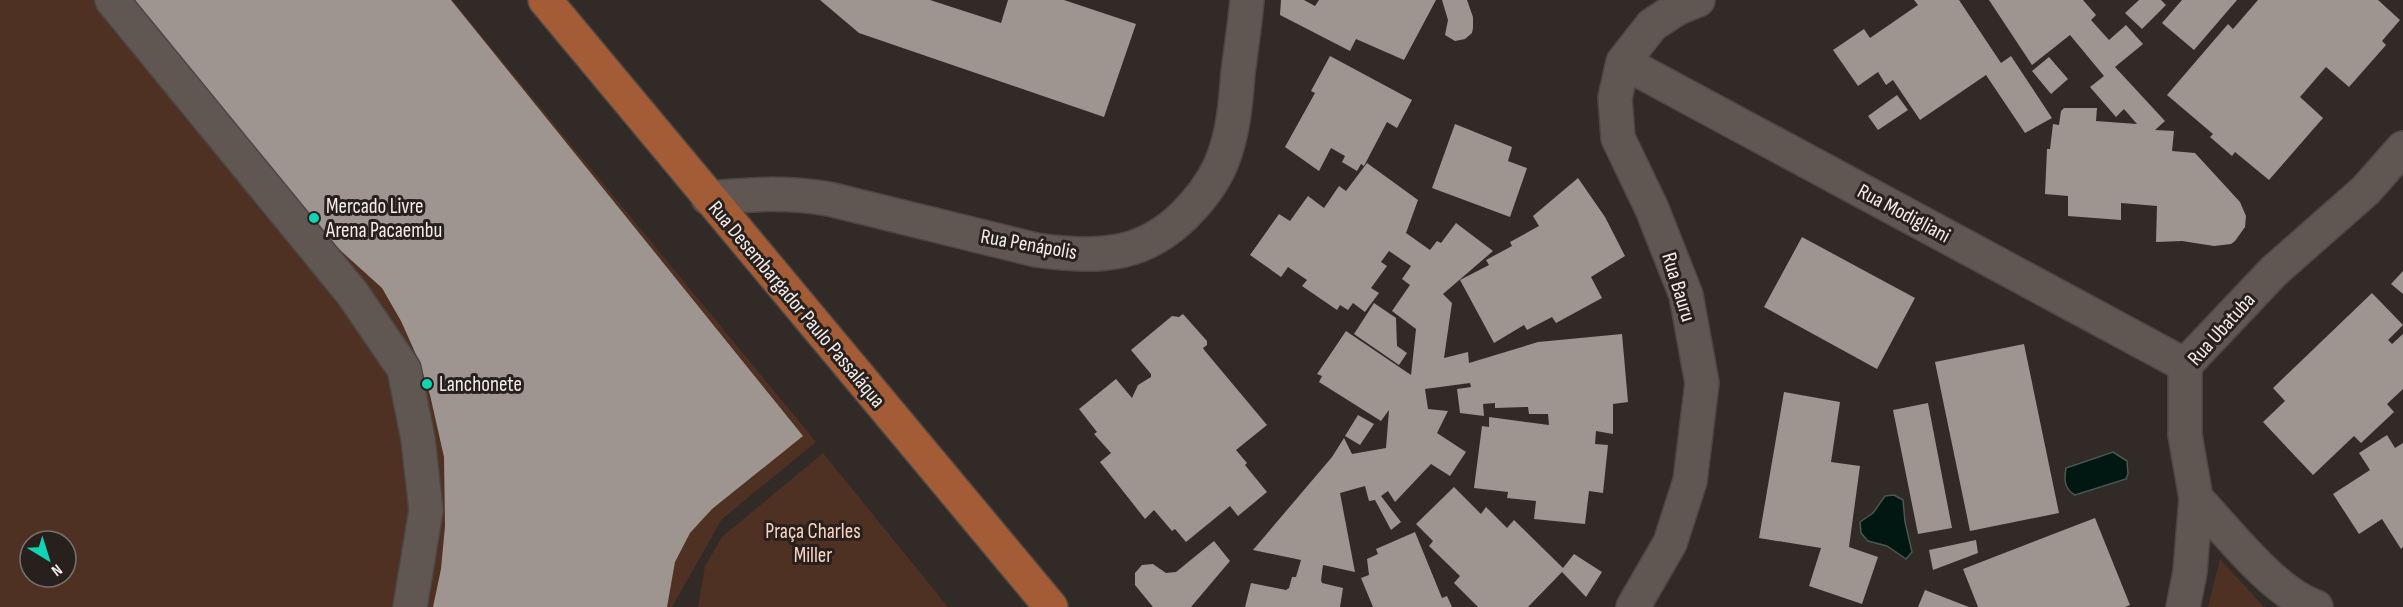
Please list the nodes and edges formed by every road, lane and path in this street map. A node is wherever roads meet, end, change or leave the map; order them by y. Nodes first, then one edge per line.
1 (112, 0) edge
2 (545, 0) edge
3 (1247, 0) edge
4 (1698, 0) edge
5 (1623, 62) junction
6 (2403, 148) edge
7 (708, 198) junction
8 (2185, 365) junction
9 (2196, 498) junction
10 (410, 607) edge
11 (1051, 607) edge
12 (1633, 607) edge
13 (2183, 607) edge
14 (2316, 607) edge

1 - 10 street
2 - 7 main road, Rua Desembargador Paulo Passaláqua
3 - 7 street, Rua Penápolis
4 - 5 street, Rua Bauru
5 - 8 street, Rua Modigliani
5 - 12 street, Rua Bauru
6 - 8 street, Rua Ubatuba
7 - 11 main road, Rua Desembargador Paulo Passaláqua
8 - 9 street, Rua Ubatuba
9 - 13 street, Rua Ubatuba
9 - 14 street

